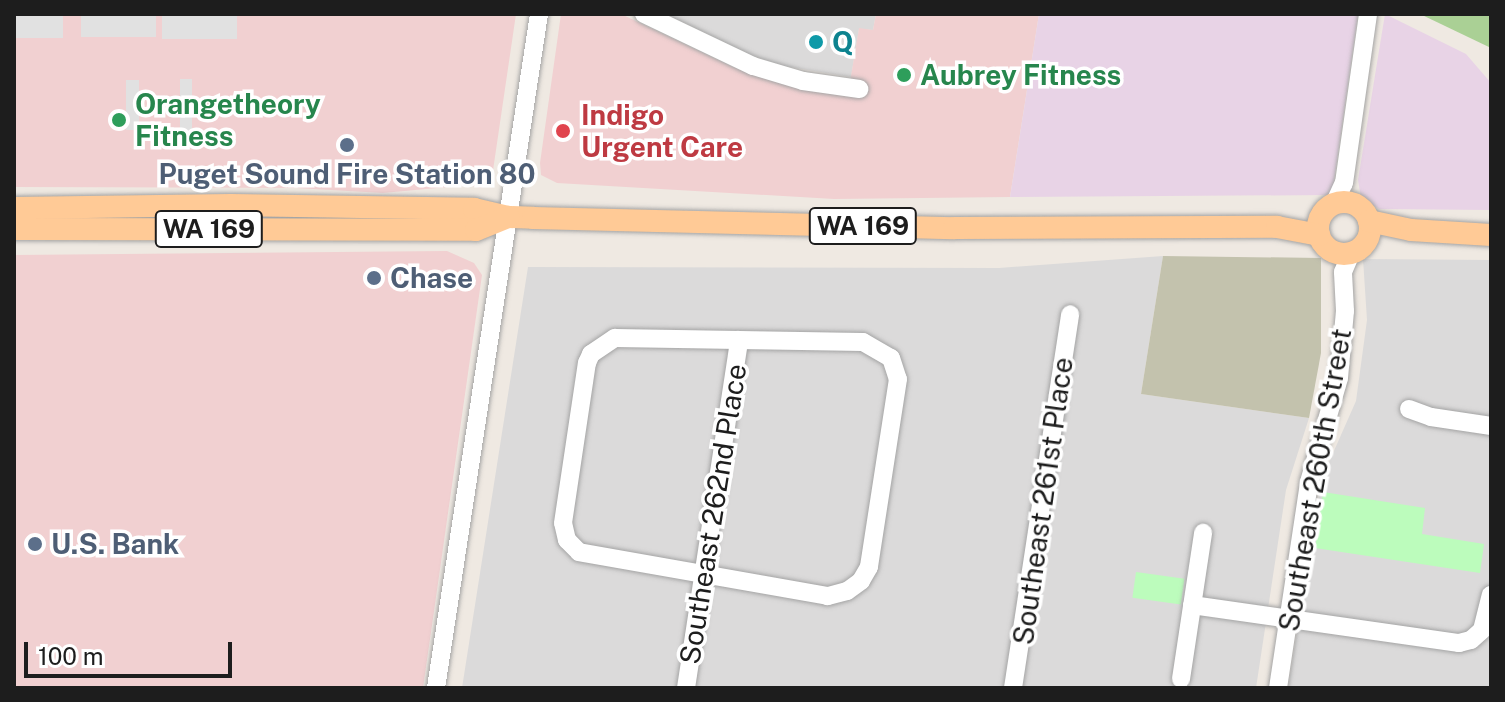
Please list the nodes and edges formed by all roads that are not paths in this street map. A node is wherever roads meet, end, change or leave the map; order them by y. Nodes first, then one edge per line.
1 (539, 14) edge
2 (644, 14) edge
3 (1368, 14) edge
4 (859, 89) dead end
5 (184, 207) junction
6 (14, 208) edge
7 (509, 217) junction
8 (96, 228) junction
9 (1336, 228) junction
10 (1369, 228) junction
11 (14, 229) edge
12 (1491, 235) edge
13 (1070, 314) dead end
14 (739, 340) junction
15 (1409, 409) dead end
16 (1491, 426) edge
17 (1203, 533) dead end
18 (703, 575) junction
19 (1491, 595) edge
20 (1192, 605) junction
21 (1289, 619) junction
22 (1181, 679) dead end
23 (442, 687) edge
24 (686, 688) edge
25 (1013, 688) edge
26 (1278, 688) edge

1 - 7 street
2 - 4 street
3 - 9 street, Southeast 260th Street
5 - 6 main road, WA 169
5 - 7 main road, WA 169
5 - 8 main road
7 - 8 main road, WA 169
7 - 9 main road, WA 169
7 - 23 street
8 - 11 main road, WA 169
9 - 10 main road
9 - 10 main road
9 - 21 street, Southeast 260th Street
10 - 12 main road
13 - 25 street, Southeast 261st Place
14 - 18 street, Southeast 262nd Place
14 - 18 street
14 - 18 street
15 - 16 street
17 - 20 street
18 - 24 street, Southeast 262nd Place
19 - 21 street
20 - 21 street
20 - 22 street
21 - 26 street, Southeast 260th Street

